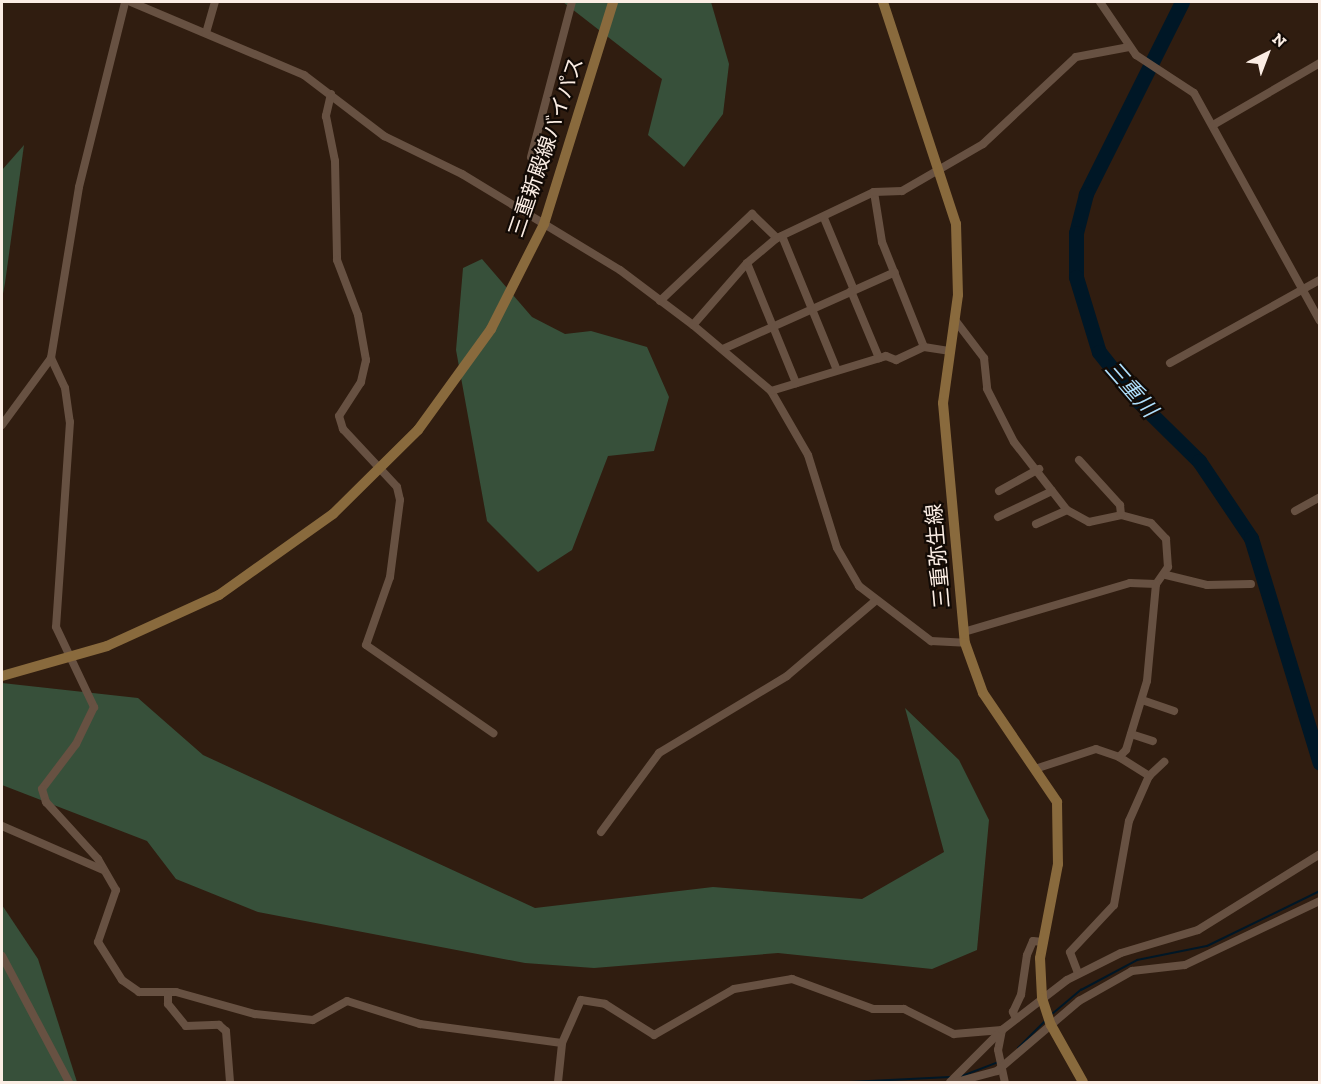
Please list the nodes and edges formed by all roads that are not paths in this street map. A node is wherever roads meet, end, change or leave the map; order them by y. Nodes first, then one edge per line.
1 (125, 2) edge
2 (131, 2) edge
3 (215, 2) edge
4 (572, 2) edge
5 (613, 2) edge
6 (883, 2) edge
7 (1100, 2) edge
8 (206, 33) junction
9 (1129, 47) junction
10 (1320, 63) edge
11 (331, 94) junction
12 (1213, 124) junction
13 (531, 157) dead end
14 (941, 167) junction
15 (874, 192) junction
16 (824, 218) junction
17 (544, 224) junction
18 (780, 237) junction
19 (747, 263) junction
20 (895, 273) junction
21 (1320, 280) edge
22 (852, 290) junction
23 (1302, 290) junction
24 (660, 301) junction
25 (811, 308) junction
26 (955, 320) junction
27 (1320, 321) edge
28 (771, 324) junction
29 (693, 325) junction
30 (924, 347) junction
31 (723, 349) junction
32 (949, 351) junction
33 (51, 358) junction
34 (879, 358) junction
35 (1170, 363) dead end
36 (837, 370) junction
37 (796, 383) junction
38 (771, 391) junction
39 (2, 425) edge
40 (1079, 460) dead end
41 (1039, 469) junction
42 (999, 491) dead end
43 (1052, 491) junction
44 (1320, 497) edge
45 (1067, 510) junction
46 (1295, 511) dead end
47 (1121, 516) junction
48 (998, 517) dead end
49 (1036, 524) dead end
50 (1166, 575) junction
51 (1156, 584) junction
52 (1251, 584) dead end
53 (874, 602) junction
54 (964, 638) junction
55 (2, 676) edge
56 (1142, 700) junction
57 (1174, 711) dead end
58 (493, 733) dead end
59 (1131, 734) junction
60 (1153, 741) dead end
61 (1119, 757) junction
62 (1164, 762) dead end
63 (1038, 768) junction
64 (1149, 776) junction
65 (2, 826) edge
66 (601, 832) dead end
67 (1320, 854) edge
68 (103, 870) junction
69 (1320, 901) edge
70 (1042, 942) junction
71 (2, 956) edge
72 (1078, 973) junction
73 (168, 994) junction
74 (1042, 998) junction
75 (1016, 1019) junction
76 (1050, 1024) junction
77 (1002, 1030) junction
78 (562, 1043) junction
79 (1001, 1068) junction
80 (69, 1083) edge
81 (230, 1083) edge
82 (558, 1083) edge
83 (950, 1083) edge
84 (956, 1083) edge
85 (1005, 1083) edge
86 (1083, 1083) edge

1 - 33 street
2 - 8 street
3 - 8 street
4 - 13 street
5 - 17 main road, 三重新殿線バイパス
6 - 14 main road, 三重弥生線
7 - 9 street
8 - 11 street
9 - 12 street
9 - 14 street
10 - 12 street
11 - 17 street
11 - 58 street
12 - 23 street
14 - 15 street
14 - 26 main road, 三重弥生線
15 - 16 street
15 - 20 street
16 - 18 street
16 - 22 street
17 - 24 street
17 - 55 main road, 三重新殿線バイパス
18 - 19 street
18 - 24 street
18 - 25 street
19 - 28 street
19 - 29 street
20 - 22 street
20 - 30 street
21 - 23 street
22 - 25 street
22 - 34 street
23 - 27 street
23 - 35 street
24 - 29 street
25 - 28 street
25 - 36 street
26 - 32 main road, 三重弥生線
26 - 41 street
28 - 31 street
28 - 37 street
29 - 31 street
30 - 32 street
30 - 34 street
31 - 38 street
32 - 54 main road, 三重弥生線
33 - 39 street
33 - 68 street
34 - 36 street
36 - 37 street
37 - 38 street
38 - 53 street
40 - 47 street
41 - 42 street
41 - 43 street
43 - 45 street
43 - 48 street
44 - 46 street
45 - 47 street
45 - 49 street
47 - 50 street
50 - 51 street
50 - 52 street
51 - 54 street
51 - 56 street
53 - 54 street
53 - 66 street
54 - 63 main road, 三重弥生線
56 - 57 street
56 - 59 street
59 - 60 street
59 - 61 street
61 - 63 street
61 - 64 street
62 - 64 street
63 - 70 main road, 三重弥生線
64 - 72 street
65 - 68 street
67 - 72 street
68 - 73 street
69 - 76 street
70 - 74 main road, 三重弥生線
70 - 75 street
71 - 80 street
72 - 74 street
73 - 78 street
73 - 81 street
74 - 75 street
74 - 76 main road, 三重弥生線
75 - 77 street
76 - 79 street
76 - 86 main road, 三重弥生線
77 - 78 street
77 - 79 street
77 - 83 street
78 - 82 street
79 - 84 street
79 - 85 street

